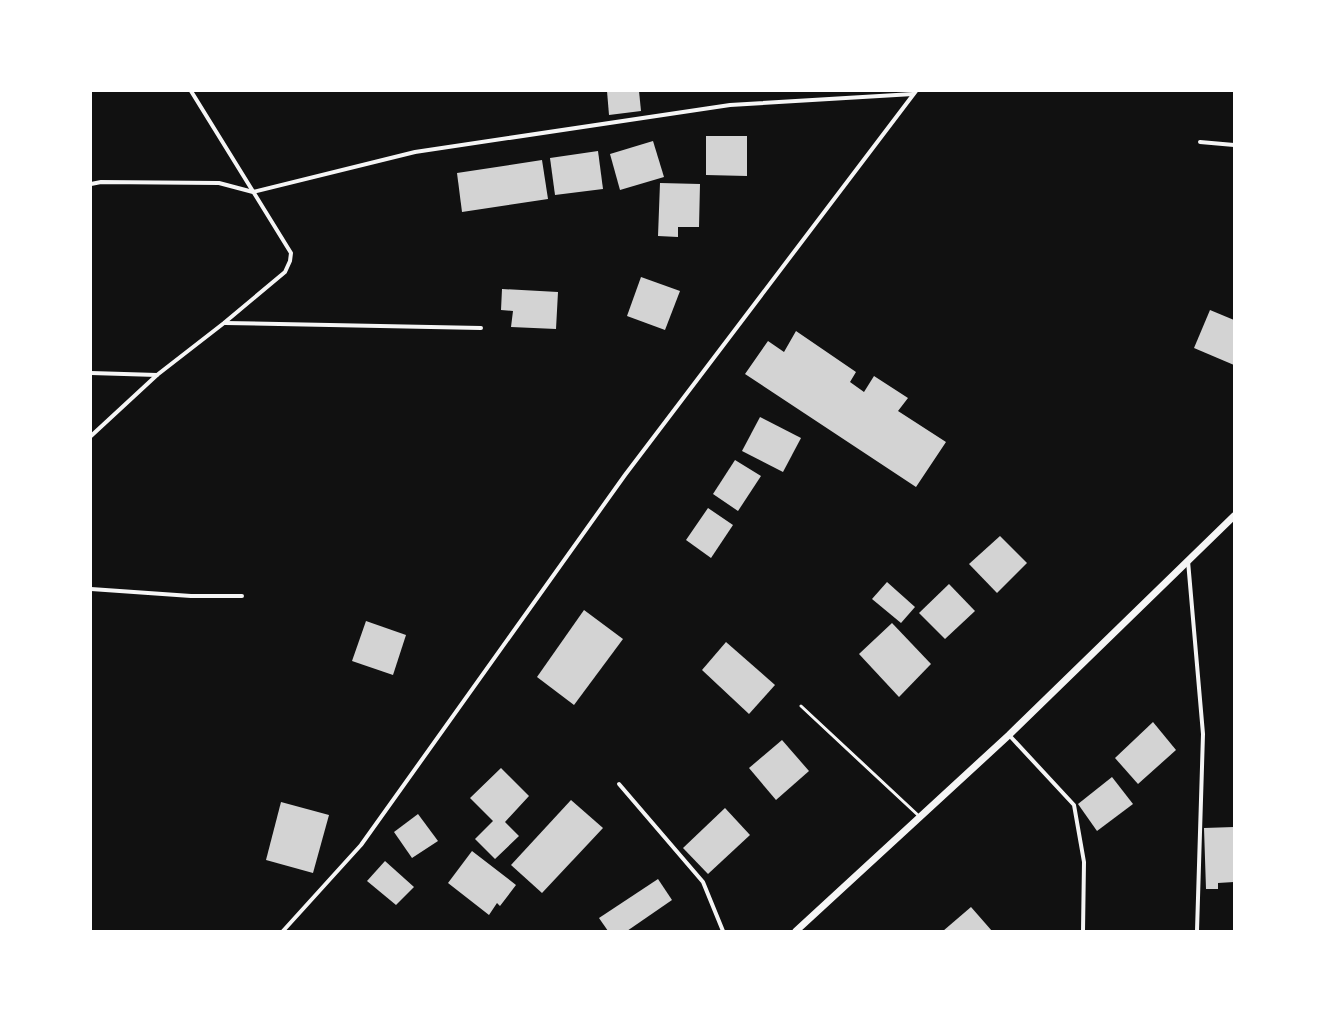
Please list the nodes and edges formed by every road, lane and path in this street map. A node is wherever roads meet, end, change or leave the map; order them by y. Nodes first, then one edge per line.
1 (191, 91) edge
2 (915, 93) edge
3 (1200, 142) dead end
4 (1234, 145) edge
5 (91, 184) edge
6 (253, 192) junction
7 (224, 323) junction
8 (481, 328) dead end
9 (91, 372) edge
10 (157, 375) junction
11 (91, 436) edge
12 (1234, 516) edge
13 (1188, 561) junction
14 (91, 589) edge
15 (242, 596) dead end
16 (801, 706) dead end
17 (1009, 734) junction
18 (619, 784) dead end
19 (920, 816) junction
20 (283, 931) edge
21 (723, 931) edge
22 (796, 931) edge
23 (1083, 931) edge
24 (1197, 931) edge

1 - 6 street
2 - 6 street
2 - 20 street
3 - 4 street
5 - 6 street
6 - 7 street
7 - 8 street
7 - 10 street
9 - 10 street
10 - 11 street
12 - 13 street
13 - 17 street
13 - 24 street
14 - 15 street
16 - 19 lane
17 - 19 street
17 - 23 street
18 - 21 street
19 - 22 street

